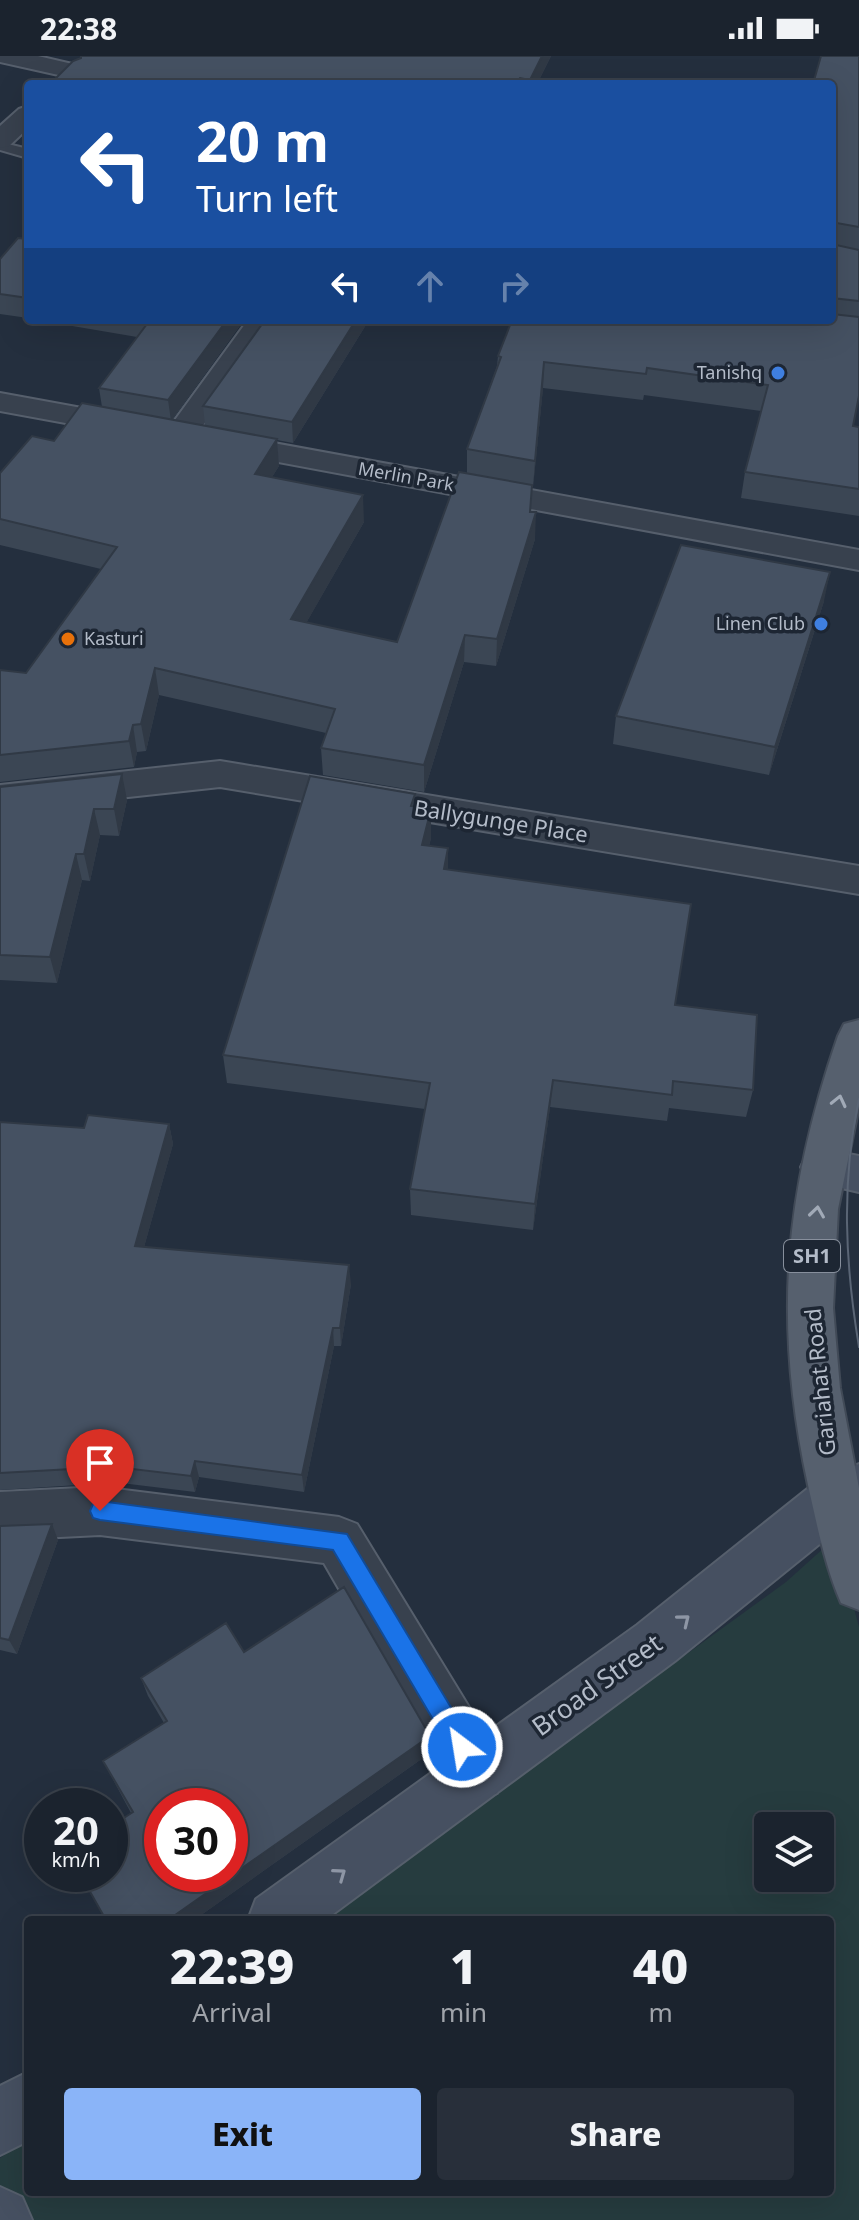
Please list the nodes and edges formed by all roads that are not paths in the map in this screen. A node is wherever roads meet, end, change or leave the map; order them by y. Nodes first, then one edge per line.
1 (4, 56) edge
2 (73, 70) edge
3 (24, 119) edge
4 (9, 139) edge
5 (260, 324) edge
6 (0, 402) edge
7 (180, 435) junction
8 (859, 560) edge
9 (0, 798) edge
10 (859, 880) edge
11 (859, 1036) edge
12 (841, 1170) edge
13 (846, 1493) edge
14 (0, 1516) edge
15 (859, 1585) edge
16 (477, 1773) junction
17 (282, 1916) edge
18 (24, 2106) edge
19 (0, 2124) edge

1 - 2 street
3 - 4 street
5 - 7 street
6 - 7 street, Merlin Park
7 - 8 street, Merlin Park
9 - 10 street, Ballygunge Place
12 -> 11 main road, Gariahat Road / SH1
13 -> 12 main road, Gariahat Road / SH1
13 - 15 main road, Gariahat Road / SH1
16 -> 13 street, Broad Street
14 - 16 street
17 -> 16 street, Broad Street
18 - 19 street

